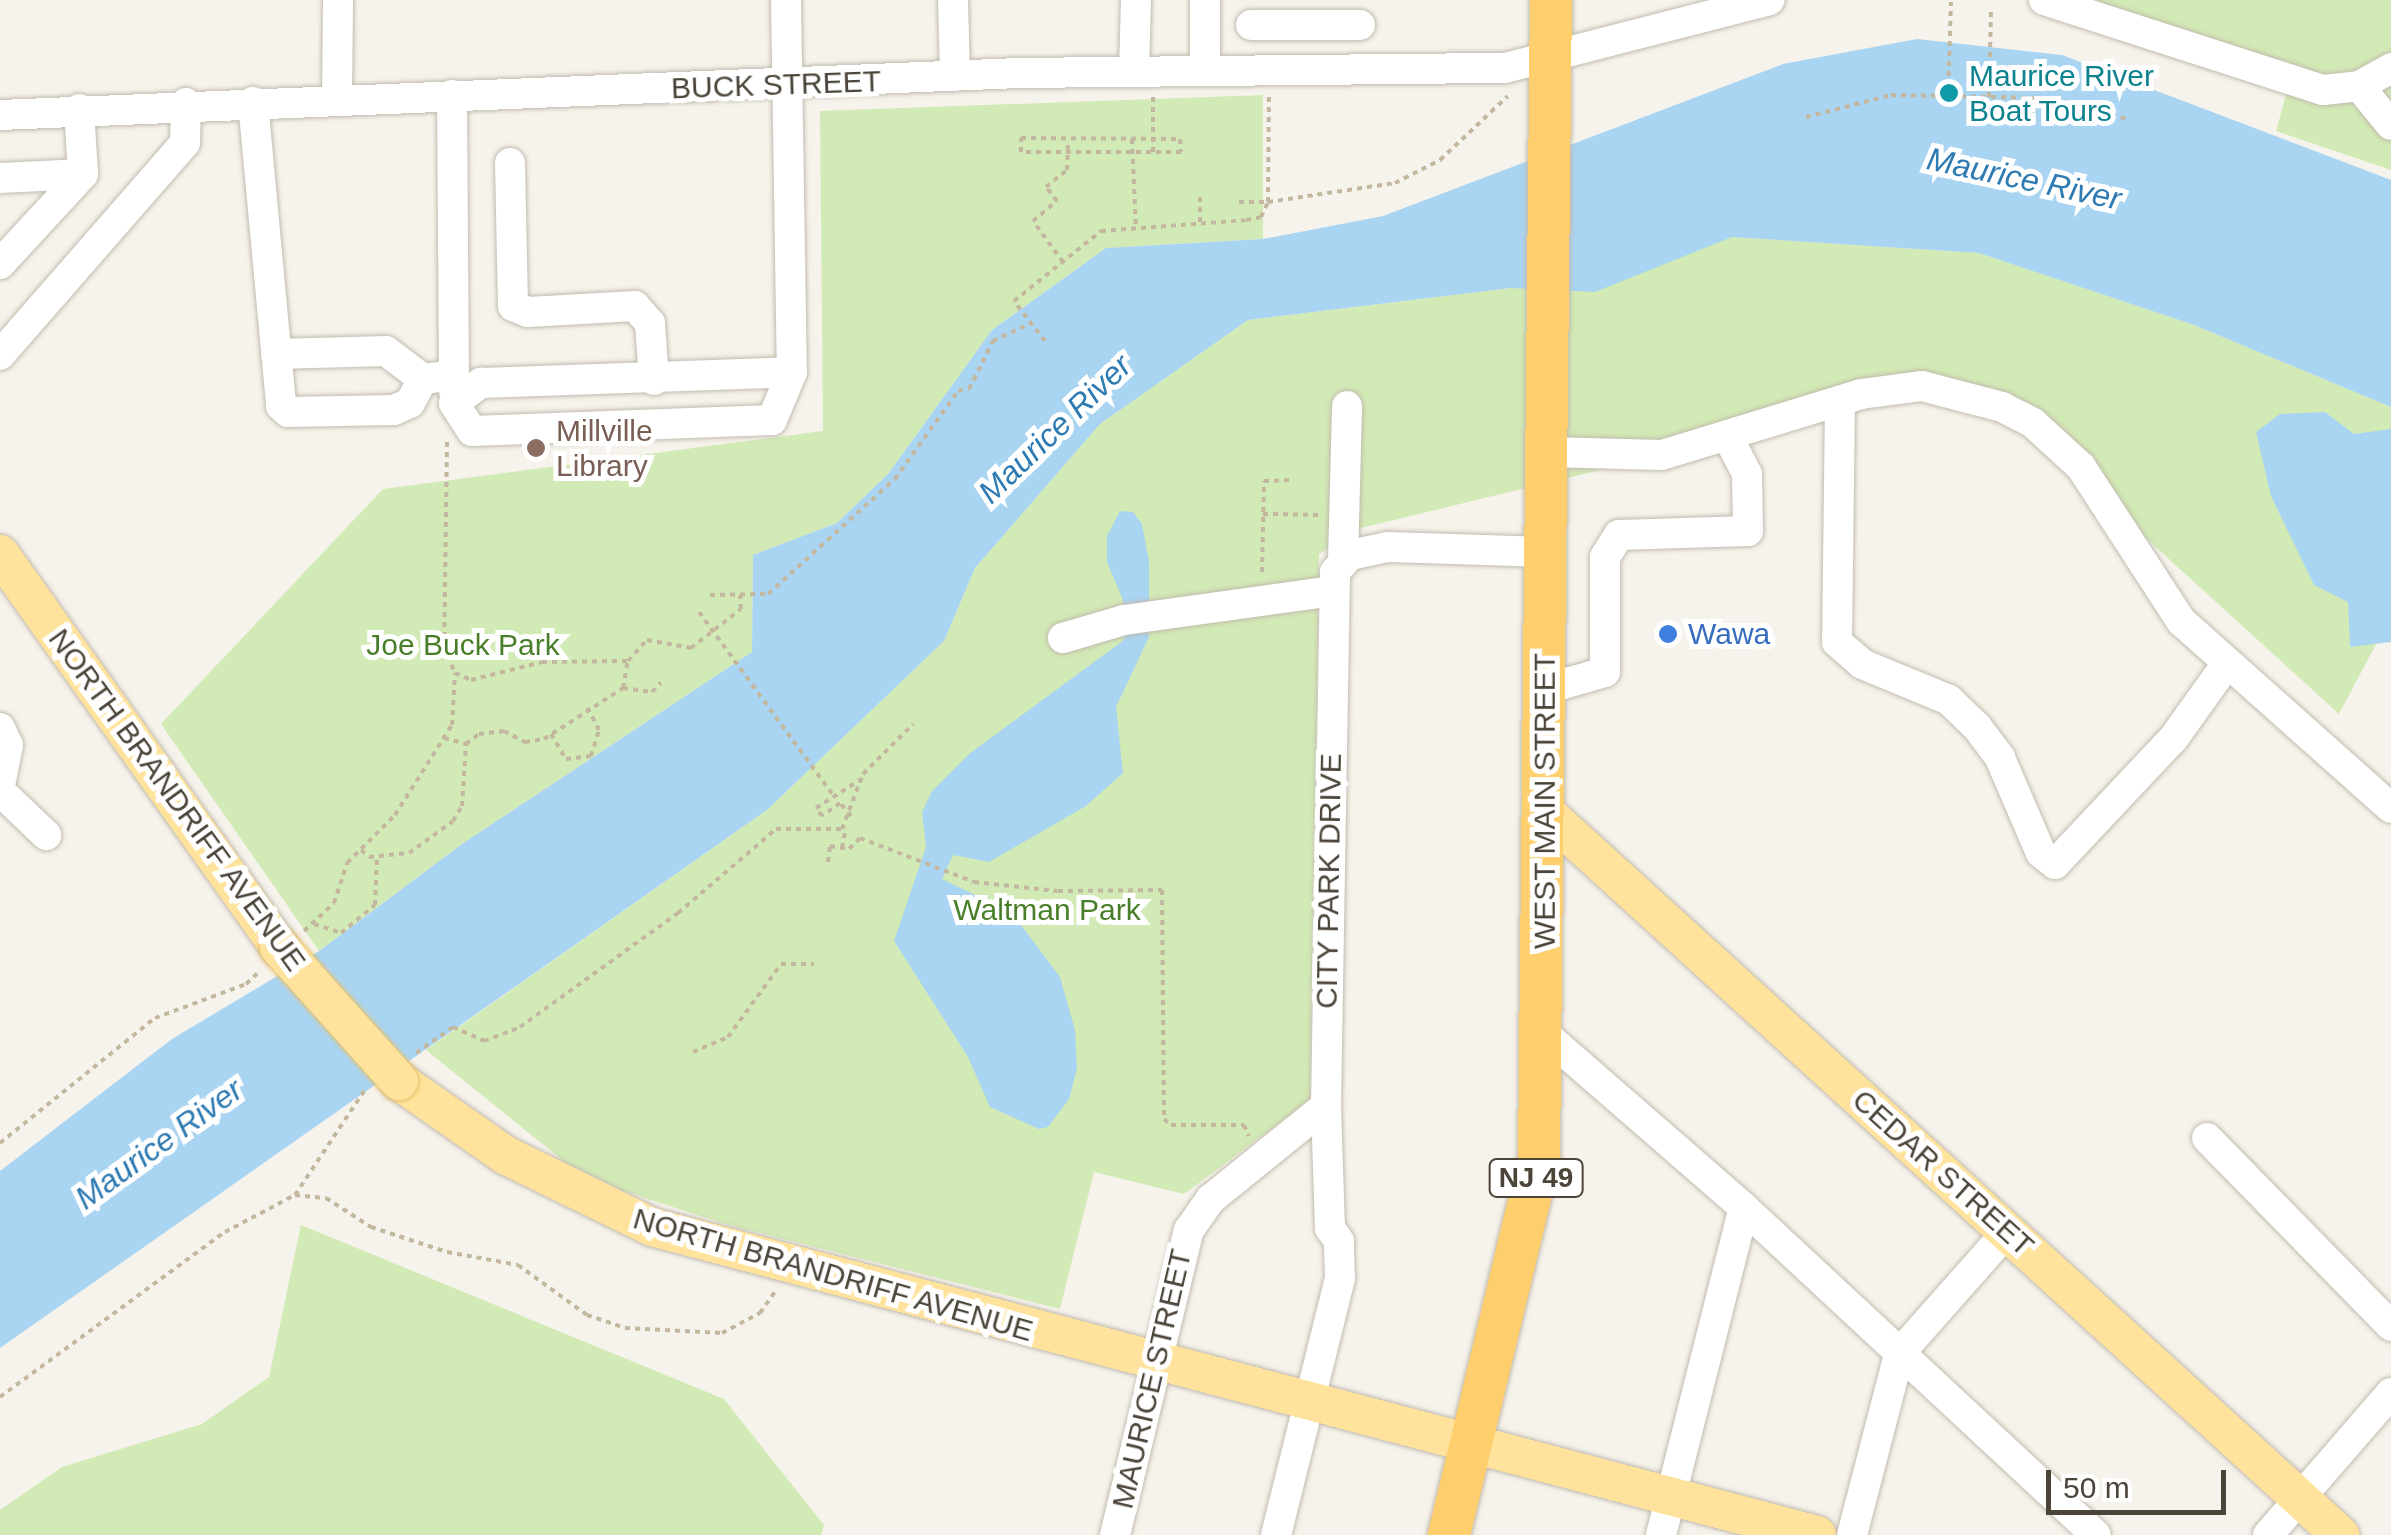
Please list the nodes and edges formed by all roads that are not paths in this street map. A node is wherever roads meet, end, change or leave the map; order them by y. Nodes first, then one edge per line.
1 (338, 0) edge
2 (786, 0) edge
3 (952, 0) edge
4 (1136, 0) edge
5 (1205, 0) edge
6 (1551, 0) edge
7 (2044, 0) edge
8 (1765, 1) edge
9 (1251, 12) edge
10 (1360, 25) dead end
11 (1550, 57) junction
12 (2391, 68) edge
13 (1205, 70) junction
14 (955, 76) junction
15 (1260, 80) junction
16 (1144, 81) junction
17 (785, 86) junction
18 (2359, 86) junction
19 (452, 96) junction
20 (337, 100) junction
21 (254, 102) junction
22 (186, 103) junction
23 (78, 109) junction
24 (0, 116) edge
25 (2391, 124) edge
26 (510, 163) dead end
27 (84, 174) junction
28 (0, 178) edge
29 (0, 264) edge
30 (276, 354) junction
31 (0, 355) edge
32 (792, 372) junction
33 (424, 379) junction
34 (654, 380) junction
35 (454, 389) junction
36 (1840, 401) junction
37 (1347, 406) dead end
38 (1728, 436) junction
39 (1548, 452) junction
40 (1547, 552) junction
41 (0, 554) edge
42 (1344, 561) junction
43 (1334, 591) junction
44 (1063, 638) dead end
45 (2226, 665) junction
46 (1546, 689) junction
47 (0, 728) edge
48 (0, 788) edge
49 (2385, 790) edge
50 (1546, 812) junction
51 (46, 835) dead end
52 (1543, 1032) junction
53 (1326, 1106) junction
54 (2207, 1138) dead end
55 (1744, 1208) junction
56 (2006, 1232) junction
57 (2391, 1326) edge
58 (1899, 1354) junction
59 (1158, 1365) junction
60 (2391, 1393) edge
61 (1310, 1405) junction
62 (1473, 1448) junction
63 (1671, 1496) junction
64 (2298, 1498) junction
65 (1115, 1535) edge
66 (1276, 1535) edge
67 (1449, 1535) edge
68 (1661, 1535) edge
69 (1817, 1535) edge
70 (1852, 1535) edge
71 (2096, 1535) edge
72 (2268, 1535) edge
73 (2340, 1535) edge

1 - 20 street
2 - 17 street
3 - 14 street
4 - 16 street
5 - 13 street
6 - 11 highway, NJ 49
7 - 18 street
8 - 11 street, BUCK STREET
9 - 10 street
9 - 15 street
11 - 15 street, BUCK STREET
11 - 39 highway, WEST MAIN STREET / NJ 49
12 - 18 street
13 - 15 street, BUCK STREET
13 - 16 street, BUCK STREET
14 - 16 street, BUCK STREET
14 - 17 street, BUCK STREET
17 - 19 street, BUCK STREET
17 - 32 street
18 - 25 street
19 - 20 street, BUCK STREET
19 - 35 street
20 - 21 street, BUCK STREET
21 - 22 street, BUCK STREET
21 - 30 street
22 - 23 street, BUCK STREET
22 - 31 street
23 - 24 street, BUCK STREET
23 - 27 street
26 - 34 street
27 - 28 street
27 - 29 street
30 - 33 street
30 - 33 street
32 - 34 street
32 - 35 street
33 - 35 street
34 - 35 street
36 - 38 street
36 - 45 street
36 - 45 street
37 - 42 street, CITY PARK DRIVE
38 - 39 street
38 - 46 street
39 - 40 highway, WEST MAIN STREET / NJ 49
40 - 42 street
40 - 46 highway, WEST MAIN STREET / NJ 49
41 - 59 main road, NORTH BRANDRIFF AVENUE, bridge
42 - 43 street, CITY PARK DRIVE
43 - 44 street
43 - 53 street, CITY PARK DRIVE
45 - 49 street
46 - 50 highway, WEST MAIN STREET / NJ 49
47 - 48 street
48 - 51 street
50 - 52 highway, WEST MAIN STREET / NJ 49
50 - 56 main road, CEDAR STREET
52 - 55 street
52 - 62 highway, WEST MAIN STREET / NJ 49
53 - 59 street, MAURICE STREET
53 - 61 street, CITY PARK DRIVE
54 - 57 street
55 - 58 street
55 - 63 street
56 - 58 street
56 - 64 main road, CEDAR STREET
58 - 70 street
58 - 71 street
59 - 61 main road, NORTH BRANDRIFF AVENUE
59 - 65 street, MAURICE STREET
60 - 64 street
61 - 62 main road, NORTH BRANDRIFF AVENUE
61 - 66 street
62 - 63 main road, NORTH BRANDRIFF AVENUE
62 - 67 highway, WEST MAIN STREET / NJ 49
63 - 68 street
63 - 69 main road, NORTH BRANDRIFF AVENUE
64 - 72 street
64 - 73 main road, CEDAR STREET

